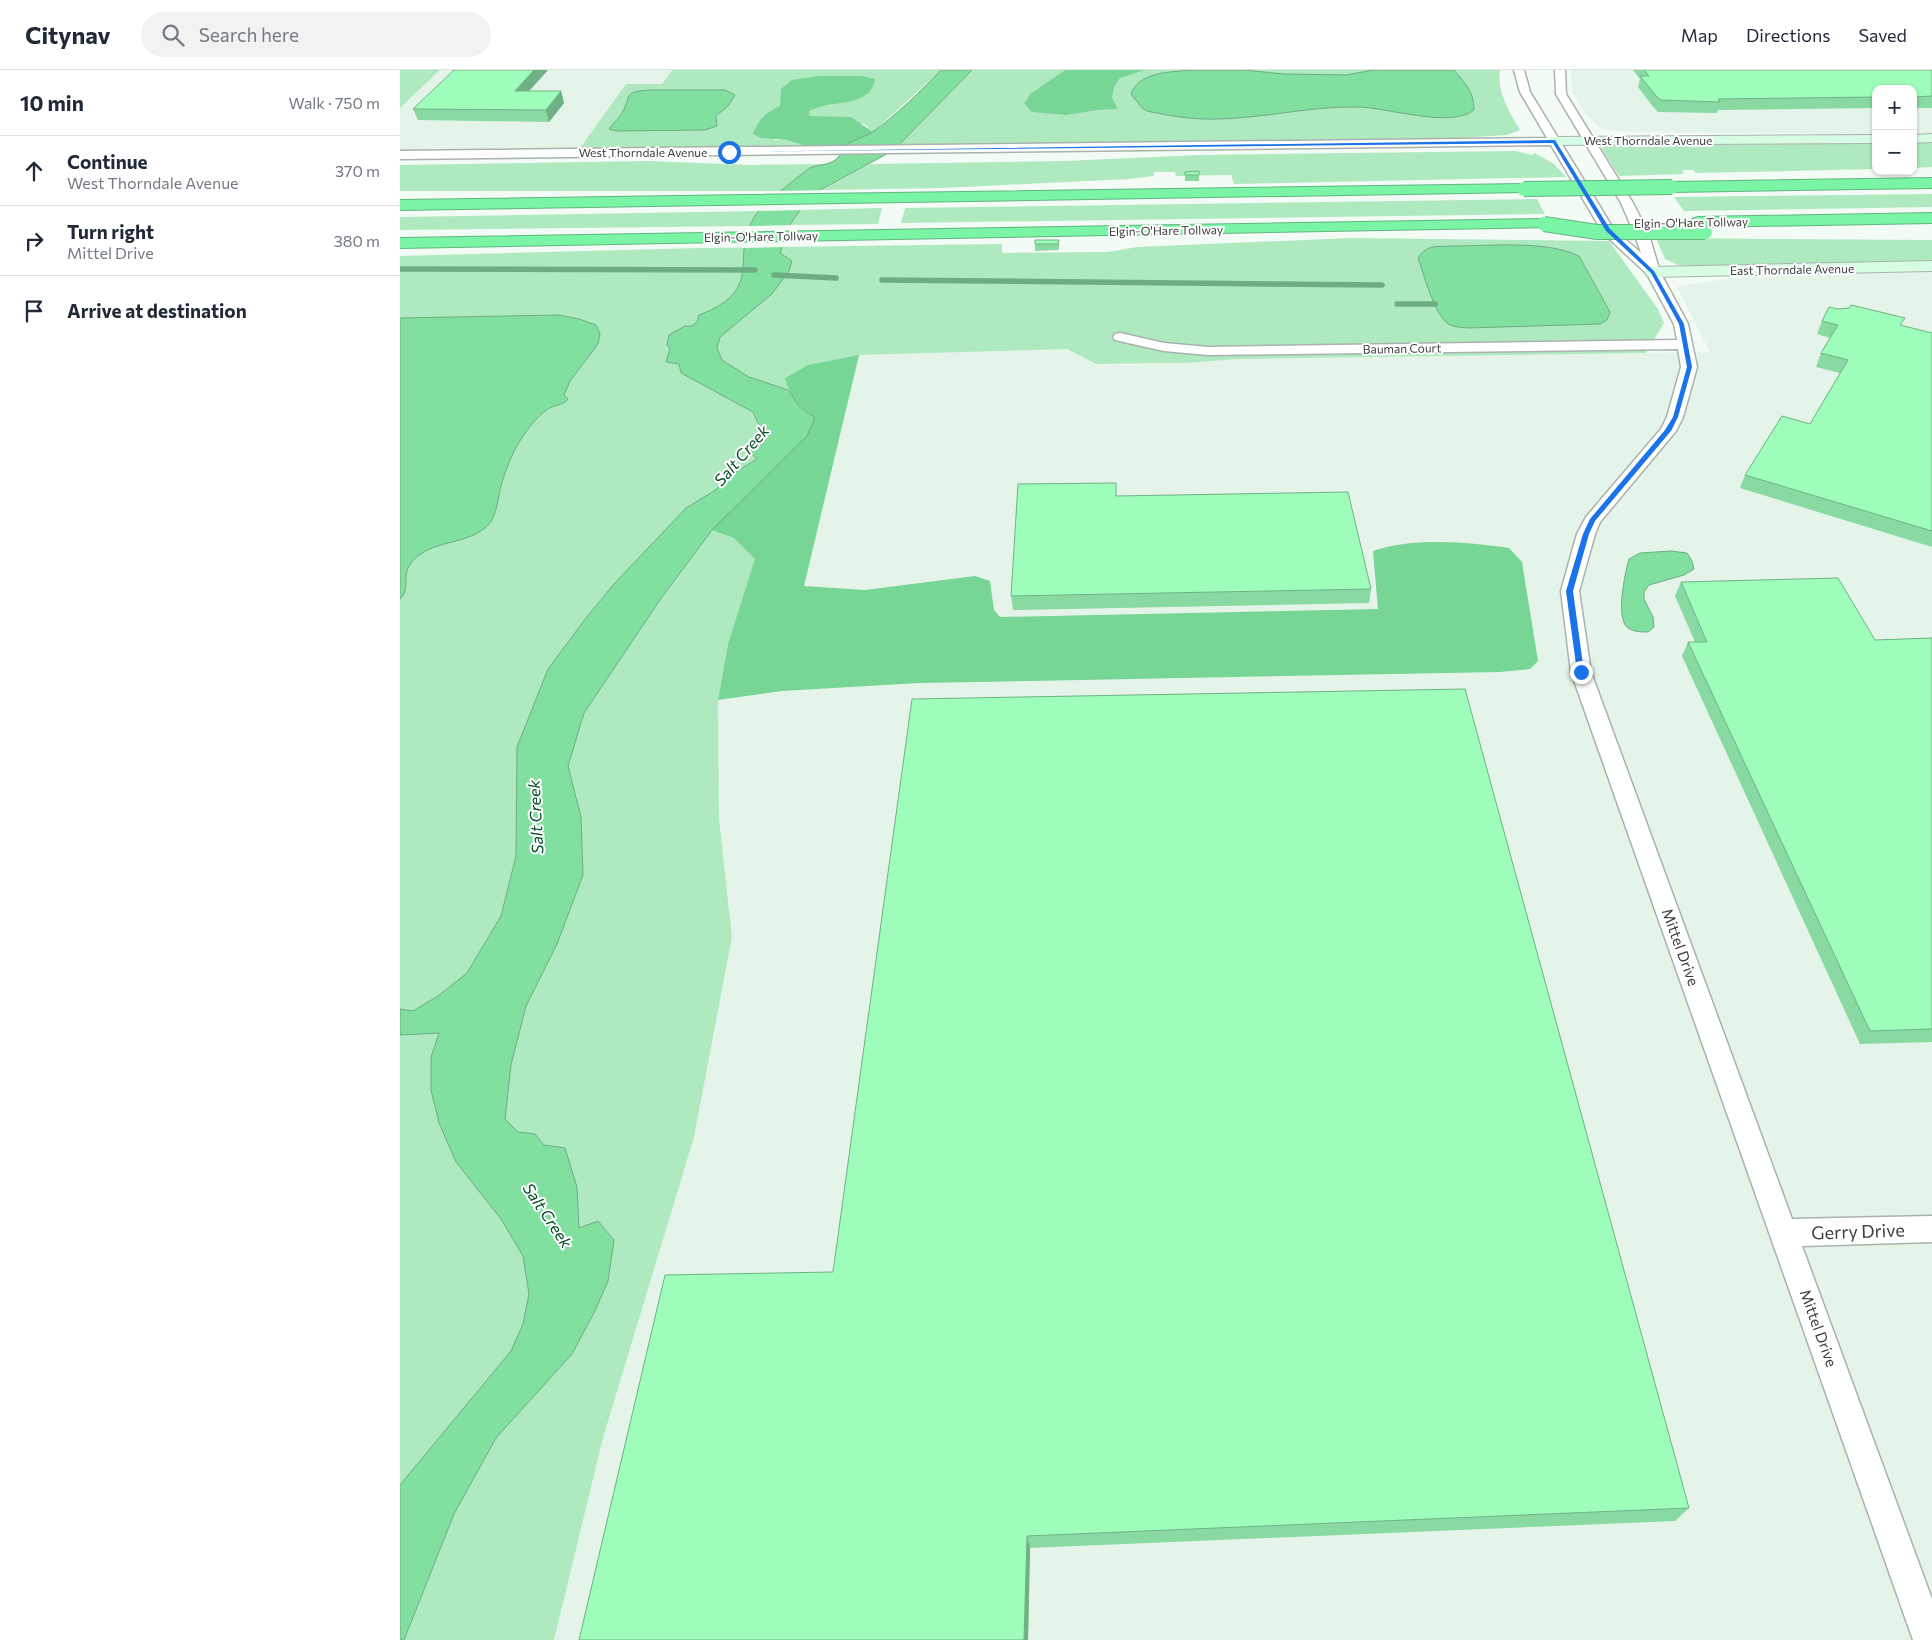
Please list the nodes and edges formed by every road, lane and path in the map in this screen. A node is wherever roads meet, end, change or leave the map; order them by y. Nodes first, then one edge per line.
1 (1519, 70) edge
2 (1560, 70) edge
3 (1932, 138) edge
4 (1872, 139) edge
5 (1917, 139) edge
6 (1554, 141) junction
7 (1589, 141) junction
8 (400, 155) edge
9 (1932, 173) edge
10 (1932, 183) edge
11 (1702, 186) junction
12 (400, 200) edge
13 (521, 203) junction
14 (400, 205) edge
15 (1932, 218) edge
16 (1702, 227) junction
17 (1932, 234) edge
18 (400, 243) edge
19 (1932, 266) edge
20 (1653, 272) junction
21 (1120, 337) dead end
22 (1685, 344) junction
23 (1932, 1229) edge
24 (1785, 1233) junction
25 (1930, 1640) edge

1 - 6 street, Mittel Drive
2 - 7 street, Mittel Drive
3 - 5 main road
4 - 7 main road, West Thorndale Avenue
6 - 7 main road, West Thorndale Avenue
6 - 8 street, West Thorndale Avenue
6 - 20 street, Mittel Drive
7 - 20 street, Mittel Drive
9 - 11 highway
10 - 11 highway
11 - 13 highway, bridge
12 - 13 highway
13 - 14 highway
15 - 16 highway, Elgin-O'Hare Tollway
16 - 17 highway
16 - 18 highway, Elgin-O'Hare Tollway, bridge
19 - 20 main road, East Thorndale Avenue
20 - 22 street, Mittel Drive
21 - 22 street, Bauman Court
22 - 24 street, Mittel Drive
23 - 24 street, Gerry Drive
24 - 25 street, Mittel Drive

